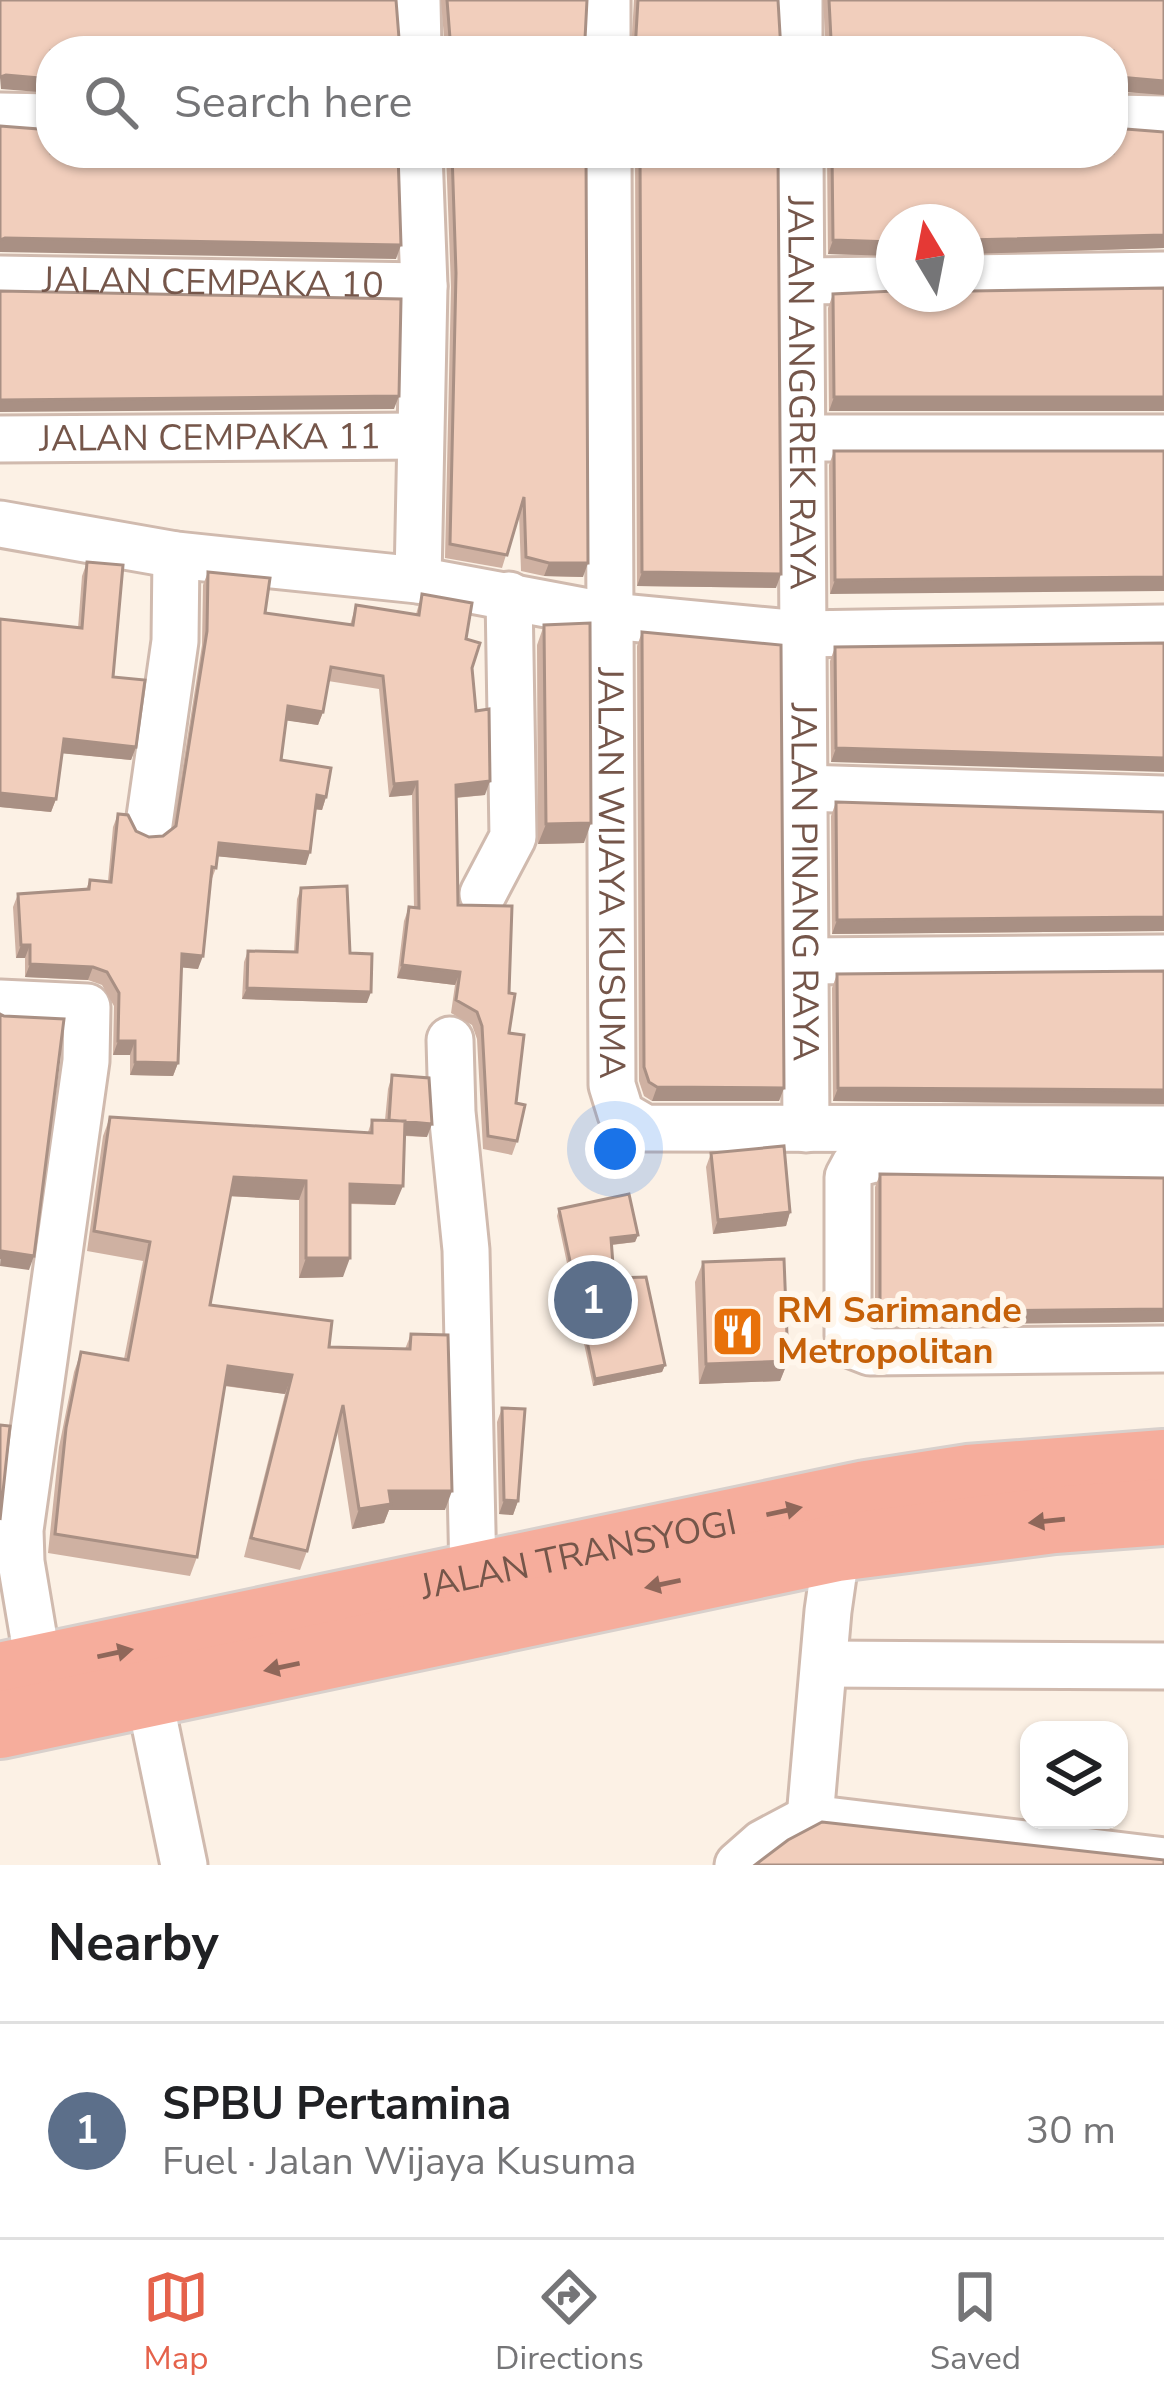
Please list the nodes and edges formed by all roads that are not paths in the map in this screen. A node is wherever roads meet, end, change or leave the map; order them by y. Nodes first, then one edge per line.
1 (417, 0) edge
2 (607, 0) edge
3 (799, 0) edge
4 (418, 36) edge
5 (608, 36) edge
6 (799, 36) edge
7 (0, 116) edge
8 (36, 117) edge
9 (1128, 118) edge
10 (1164, 119) edge
11 (420, 168) edge
12 (608, 168) edge
13 (800, 168) edge
14 (1164, 275) edge
15 (984, 278) edge
16 (0, 279) edge
17 (876, 280) edge
18 (800, 281) junction
19 (424, 286) junction
20 (420, 436) junction
21 (801, 438) junction
22 (1164, 438) edge
23 (0, 439) edge
24 (0, 524) edge
25 (176, 555) junction
26 (418, 580) junction
27 (509, 595) junction
28 (610, 616) junction
29 (1164, 628) edge
30 (801, 634) junction
31 (802, 788) junction
32 (1164, 799) edge
33 (148, 824) dead end
34 (483, 894) dead end
35 (1164, 958) edge
36 (803, 961) junction
37 (0, 1003) edge
38 (450, 1040) dead end
39 (806, 1129) junction
40 (1164, 1130) edge
41 (1164, 1164) edge
42 (1164, 1349) edge
43 (1164, 1463) edge
44 (1164, 1512) edge
45 (838, 1548) junction
46 (473, 1576) junction
47 (825, 1664) junction
48 (1164, 1666) edge
49 (19, 1672) edge
50 (149, 1696) junction
51 (0, 1725) edge
52 (810, 1818) junction
53 (1164, 1861) edge
54 (184, 1865) edge
55 (737, 1865) edge

1 - 4 street
2 - 5 street
3 - 6 street
7 - 8 street
9 - 10 street
11 - 19 street
12 - 28 street, JALAN WIJAYA KUSUMA
13 - 18 street, JALAN ANGGREK RAYA
14 - 15 street
16 - 19 street, JALAN CEMPAKA 10
17 - 18 street
18 - 21 street, JALAN ANGGREK RAYA
19 - 20 street
20 - 23 street, JALAN CEMPAKA 11
20 - 26 street
21 - 22 street
21 - 30 street, JALAN ANGGREK RAYA
24 - 25 street
25 - 26 street
25 - 33 street
26 - 27 street
27 - 28 street
27 - 34 street
28 - 30 street
28 - 39 street, JALAN WIJAYA KUSUMA
29 - 30 street
30 - 31 street, JALAN PINANG RAYA
31 - 32 street
31 - 36 street, JALAN PINANG RAYA
35 - 36 street
36 - 39 street, JALAN PINANG RAYA
37 - 49 street
38 - 46 street
39 - 40 street, JALAN WIJAYA KUSUMA
41 - 42 street
46 -> 43 highway, JALAN TRANSYOGI
44 -> 45 highway, JALAN TRANSYOGI
45 - 47 street
45 -> 50 highway, JALAN TRANSYOGI
49 -> 46 highway, JALAN TRANSYOGI
47 - 48 street
47 - 52 street
50 - 51 highway, JALAN TRANSYOGI
50 - 54 street
52 - 53 street
52 - 55 street

